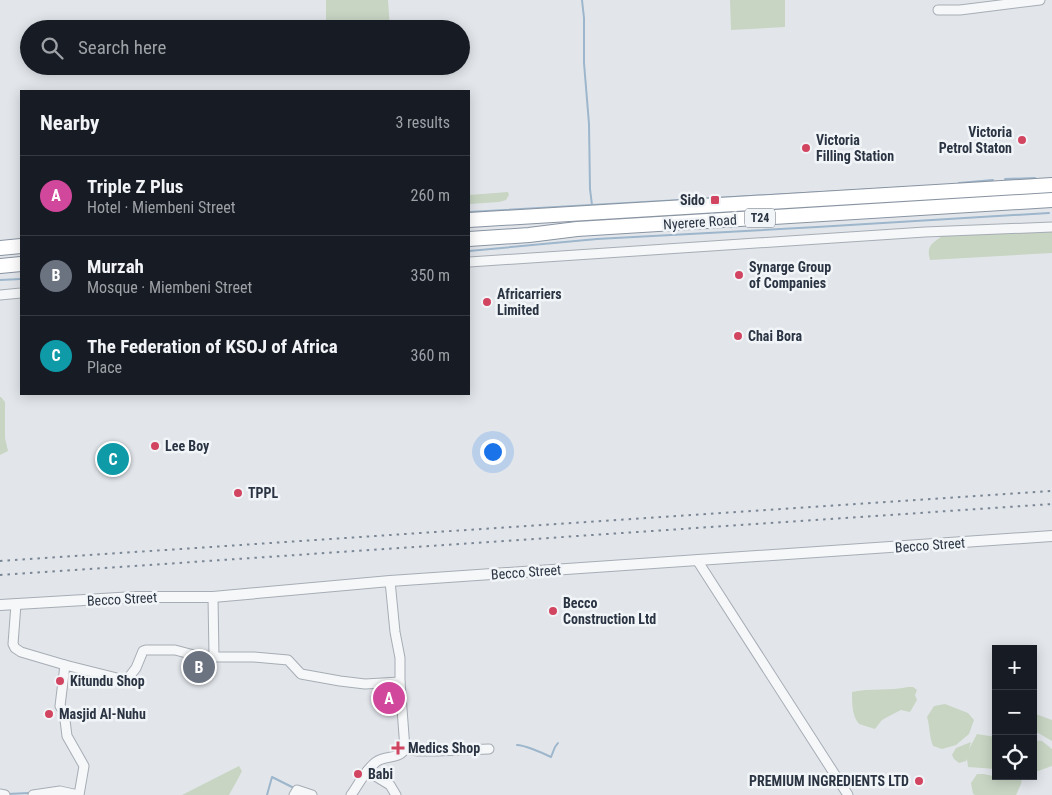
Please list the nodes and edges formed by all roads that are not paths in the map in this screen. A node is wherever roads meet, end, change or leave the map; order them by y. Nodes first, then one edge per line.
1 (1040, 0) edge
2 (938, 10) dead end
3 (1052, 185) edge
4 (1052, 200) edge
5 (470, 220) edge
6 (1052, 227) edge
7 (470, 239) edge
8 (20, 246) edge
9 (0, 248) edge
10 (470, 262) edge
11 (20, 264) edge
12 (0, 266) edge
13 (20, 293) edge
14 (0, 295) edge
15 (1052, 536) edge
16 (697, 560) junction
17 (390, 581) junction
18 (213, 597) junction
19 (16, 604) junction
20 (0, 605) edge
21 (214, 657) junction
22 (65, 665) junction
23 (400, 682) junction
24 (406, 749) junction
25 (489, 749) dead end
26 (367, 771) junction
27 (0, 794) edge
28 (5, 795) edge
29 (33, 795) edge
30 (79, 795) edge
31 (294, 795) edge
32 (312, 795) edge
33 (352, 795) edge
34 (396, 795) edge
35 (848, 795) edge

1 - 2 street
3 - 5 highway, Nyerere Road / T24
4 - 7 highway, Nyerere Road / T24
6 - 10 street
8 - 9 highway
11 - 12 highway
13 - 14 street
15 - 16 street, Becco Street
16 - 17 street, Becco Street
16 - 35 street
17 - 18 street, Becco Street
17 - 23 street
18 - 19 street, Becco Street
18 - 21 street
19 - 20 street, Becco Street
19 - 22 street
21 - 22 street
21 - 23 street
22 - 30 street
23 - 24 street
24 - 25 street
24 - 26 street
26 - 33 street
26 - 34 street
27 - 28 street
29 - 30 street
31 - 32 street

